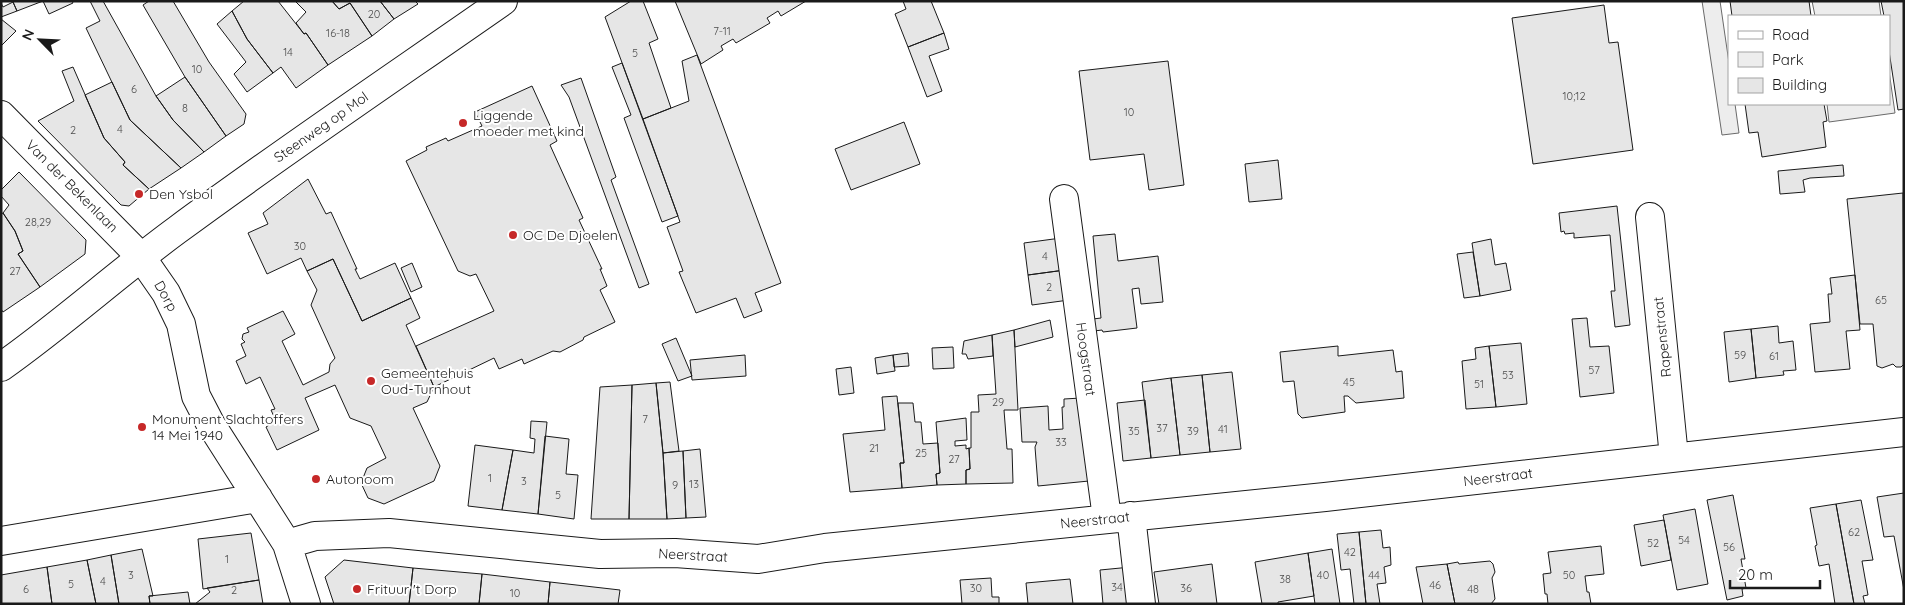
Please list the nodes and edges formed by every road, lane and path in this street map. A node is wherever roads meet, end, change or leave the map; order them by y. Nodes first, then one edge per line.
1 (503, 1) edge
2 (1, 115) edge
3 (1064, 199) dead end
4 (1650, 217) dead end
5 (142, 257) junction
6 (1, 368) edge
7 (1904, 432) edge
8 (1674, 457) junction
9 (258, 498) junction
10 (1119, 517) junction
11 (1, 541) edge
12 (287, 544) junction
13 (306, 604) edge
14 (1141, 604) edge

1 - 5 street, Steenweg op Mol
2 - 5 street, Van der Bekenlaan
3 - 10 street, Hoogstraat
4 - 8 street, Rapenstraat
5 - 6 street
5 - 9 street, Dorp
7 - 8 street, Neerstraat
8 - 10 street, Neerstraat
9 - 11 street
9 - 12 street, Dorp
10 - 12 street, Neerstraat
10 - 14 street, Hoogstraat
12 - 13 street, Dorp

